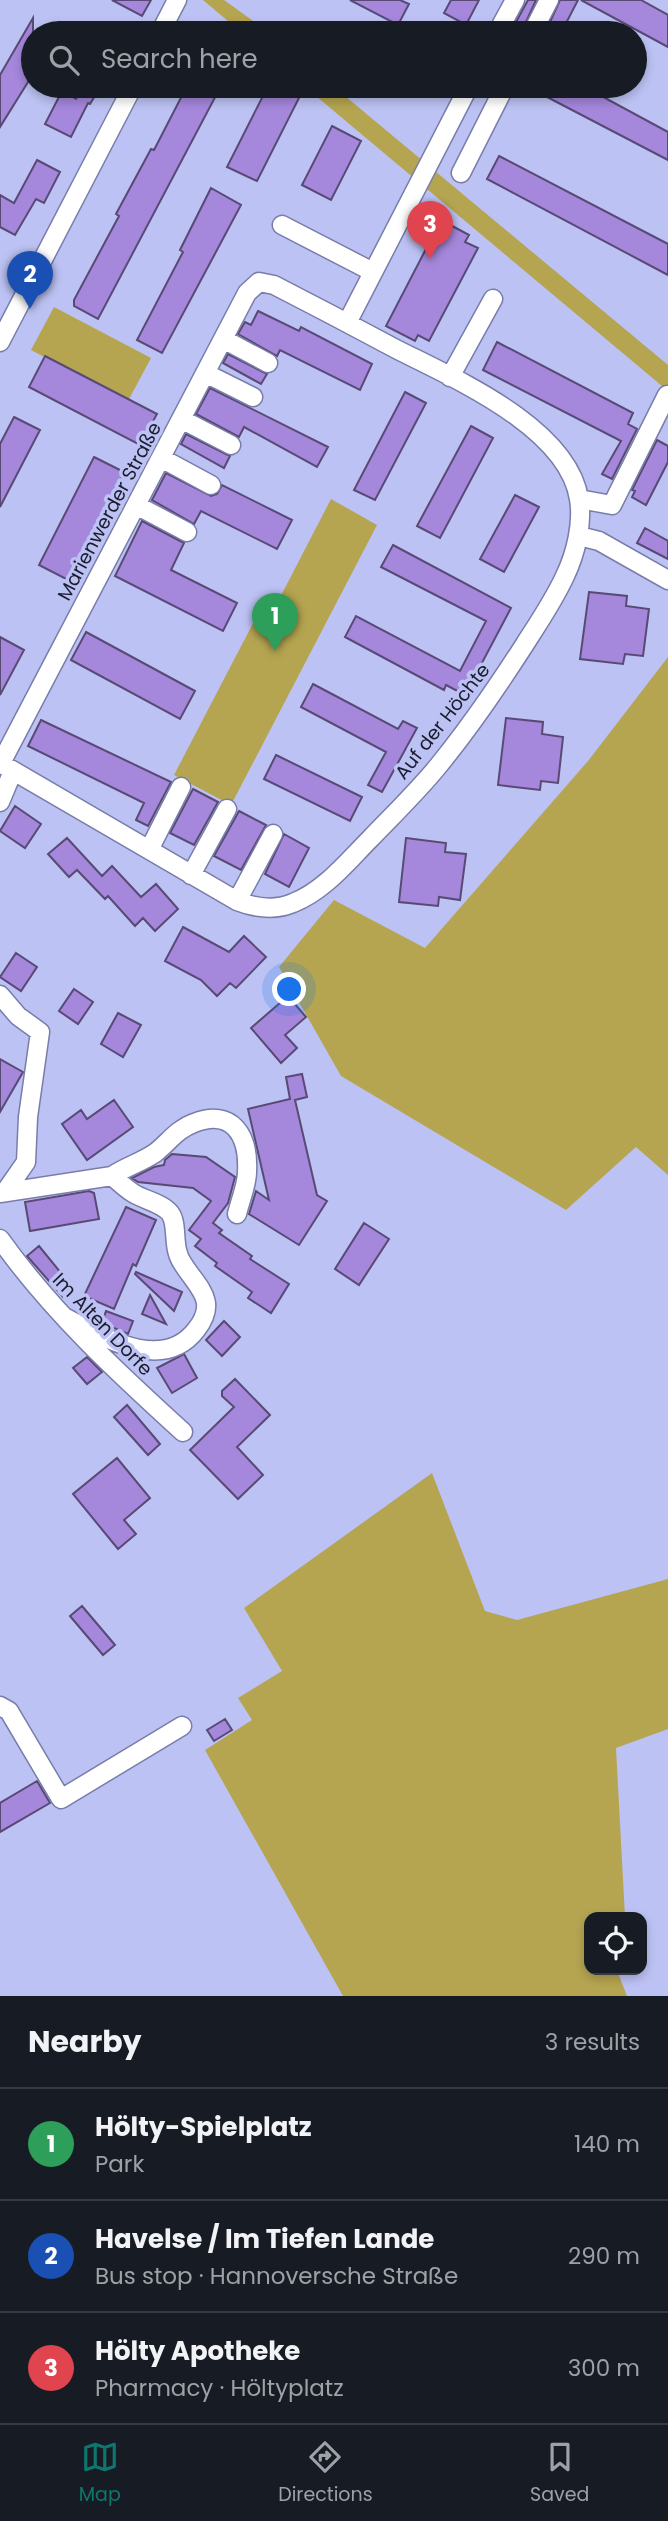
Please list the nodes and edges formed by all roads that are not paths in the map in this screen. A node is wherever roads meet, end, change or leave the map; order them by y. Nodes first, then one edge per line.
1 (177, 0) edge
2 (515, 0) edge
3 (549, 0) edge
4 (166, 21) edge
5 (504, 21) edge
6 (538, 21) edge
7 (127, 98) edge
8 (464, 98) edge
9 (499, 98) edge
10 (461, 173) dead end
11 (282, 225) dead end
12 (373, 272) junction
13 (259, 282) joint
14 (493, 299) dead end
15 (347, 323) junction
16 (223, 339) junction
17 (0, 342) edge
18 (268, 363) dead end
19 (205, 373) junction
20 (450, 377) junction
21 (667, 395) edge
22 (253, 397) dead end
23 (181, 419) junction
24 (231, 445) dead end
25 (161, 458) junction
26 (211, 485) dead end
27 (579, 499) junction
28 (136, 505) junction
29 (187, 532) dead end
30 (579, 536) junction
31 (668, 580) edge
32 (5, 766) edge
33 (181, 787) dead end
34 (0, 802) edge
35 (227, 809) dead end
36 (273, 834) dead end
37 (149, 850) junction
38 (191, 876) junction
39 (237, 901) junction
40 (0, 995) edge
41 (112, 1176) junction
42 (3, 1192) edge
43 (237, 1214) dead end
44 (0, 1239) edge
45 (64, 1317) junction
46 (183, 1432) dead end
47 (0, 1706) edge
48 (182, 1726) dead end

1 - 4 street
2 - 5 street
3 - 6 street
7 - 17 street
8 - 12 street
9 - 10 street
11 - 12 street
12 - 15 street
13 - 15 street, Auf der Höchte
13 - 16 street, Marienwerder Straße
14 - 20 street
15 - 20 street, Auf der Höchte
16 - 18 street
16 - 19 street, Marienwerder Straße
19 - 22 street
19 - 23 street, Marienwerder Straße
20 - 27 street, Auf der Höchte
21 - 27 street
23 - 24 street
23 - 25 street, Marienwerder Straße
25 - 26 street
25 - 28 street, Marienwerder Straße
27 - 30 street, Auf der Höchte
28 - 29 street
28 - 32 street, Marienwerder Straße
30 - 31 street
30 - 39 street, Auf der Höchte
32 - 34 street, Marienwerder Straße
32 - 37 street, Auf der Höchte
33 - 37 street
35 - 38 street
36 - 39 street
37 - 38 street, Auf der Höchte
38 - 39 street, Auf der Höchte
40 - 42 street
41 - 42 street
41 - 43 street
41 - 45 street
44 - 45 street, Im Alten Dorfe
45 - 46 street, Im Alten Dorfe
47 - 48 street

